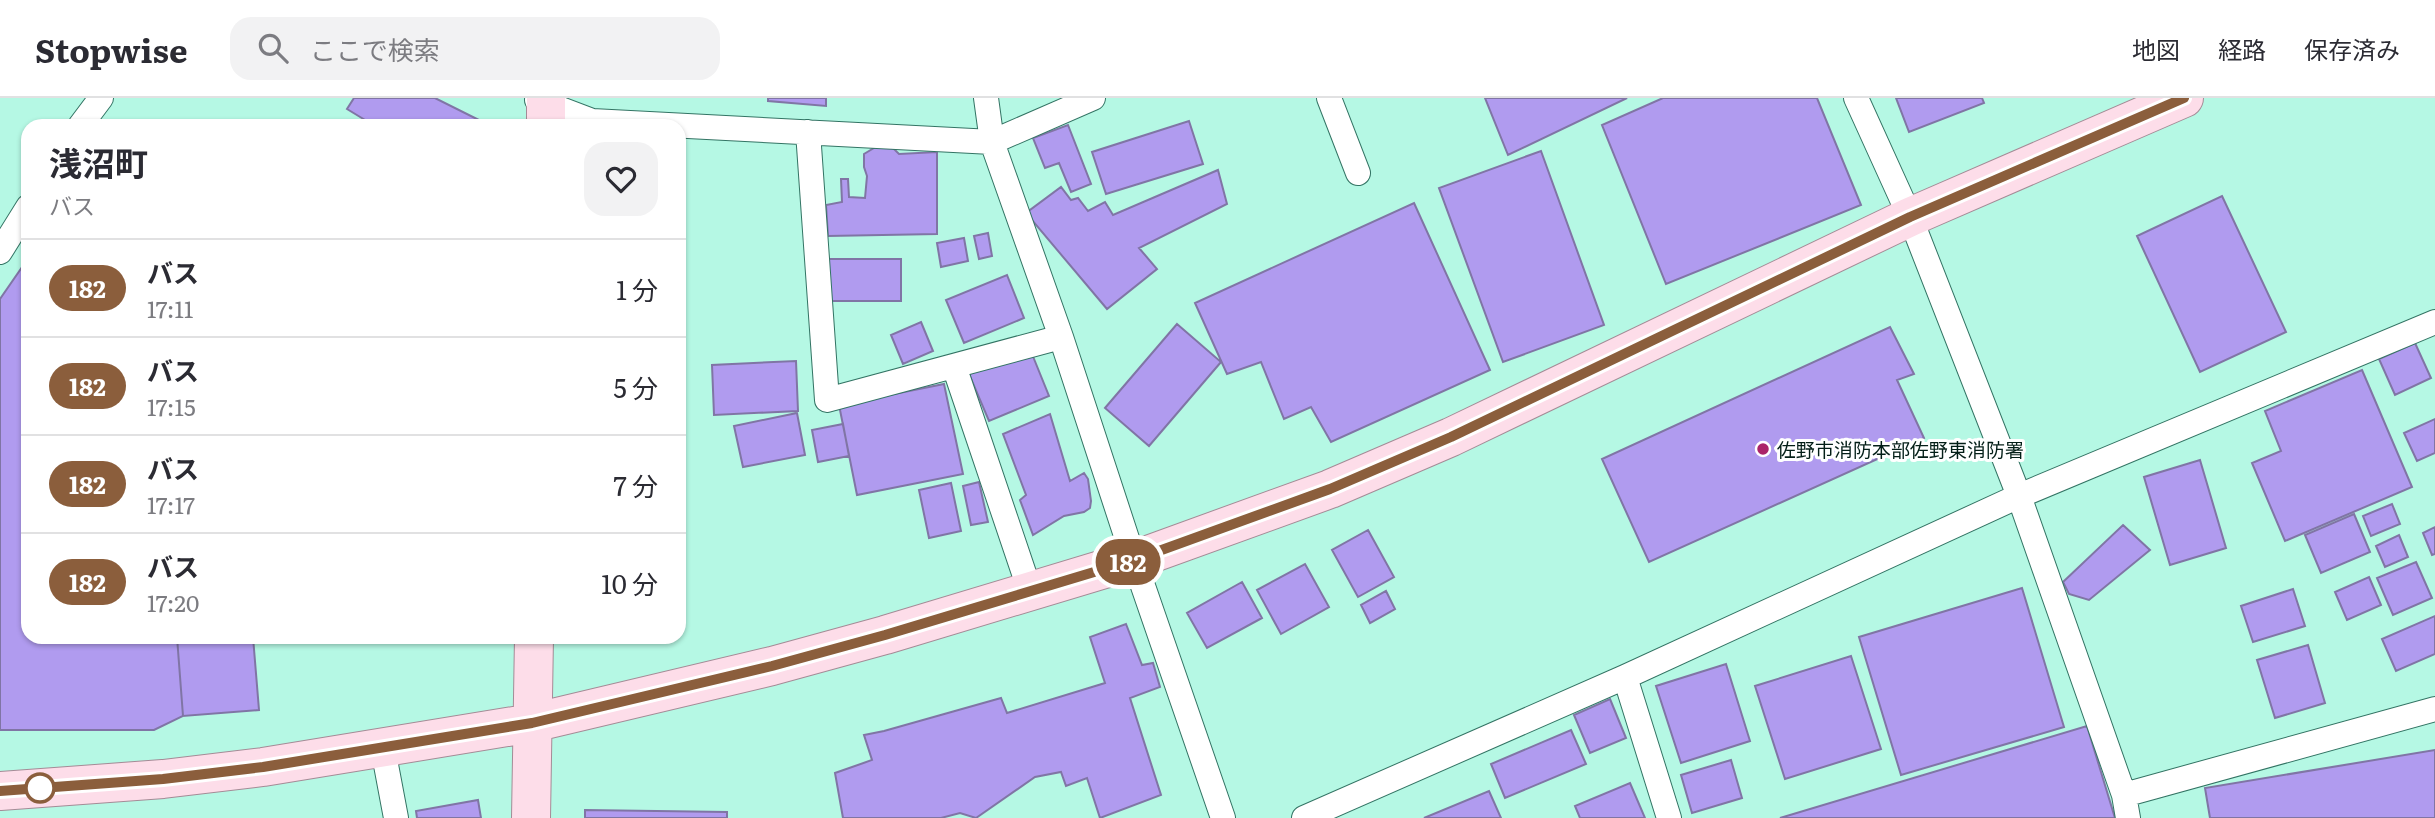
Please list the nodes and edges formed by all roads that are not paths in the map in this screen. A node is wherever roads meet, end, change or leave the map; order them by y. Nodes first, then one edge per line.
1 (101, 98) edge
2 (986, 98) edge
3 (1093, 98) edge
4 (1329, 98) edge
5 (1856, 98) edge
6 (2184, 98) edge
7 (543, 107) edge
8 (85, 119) edge
9 (585, 119) edge
10 (686, 126) edge
11 (808, 132) junction
12 (992, 142) junction
13 (1358, 173) dead end
14 (1910, 217) junction
15 (21, 218) edge
16 (0, 252) edge
17 (2435, 322) edge
18 (1060, 337) junction
19 (954, 366) junction
20 (2019, 496) junction
21 (1134, 560) junction
22 (1030, 591) junction
23 (534, 644) edge
24 (1625, 677) junction
25 (2435, 709) edge
26 (532, 723) junction
27 (383, 749) junction
28 (0, 791) edge
29 (2126, 806) edge
30 (396, 818) edge
31 (531, 818) edge
32 (1223, 818) edge
33 (1304, 818) edge
34 (1669, 818) edge

1 - 8 street
2 - 12 street
3 - 12 street
4 - 13 street
5 - 14 street
6 - 14 main road
7 - 9 street
10 - 11 street
11 - 12 street
11 - 19 street
12 - 18 street
14 - 20 street
14 - 21 main road
15 - 16 street
17 - 20 street
18 - 19 street
18 - 21 street
19 - 22 street
20 - 24 street
20 - 29 street
21 - 22 main road
21 - 32 street
22 - 26 main road
23 - 26 main road
24 - 33 street
24 - 34 street
25 - 29 street
26 - 27 main road
26 - 31 main road
27 - 28 main road
27 - 30 street

